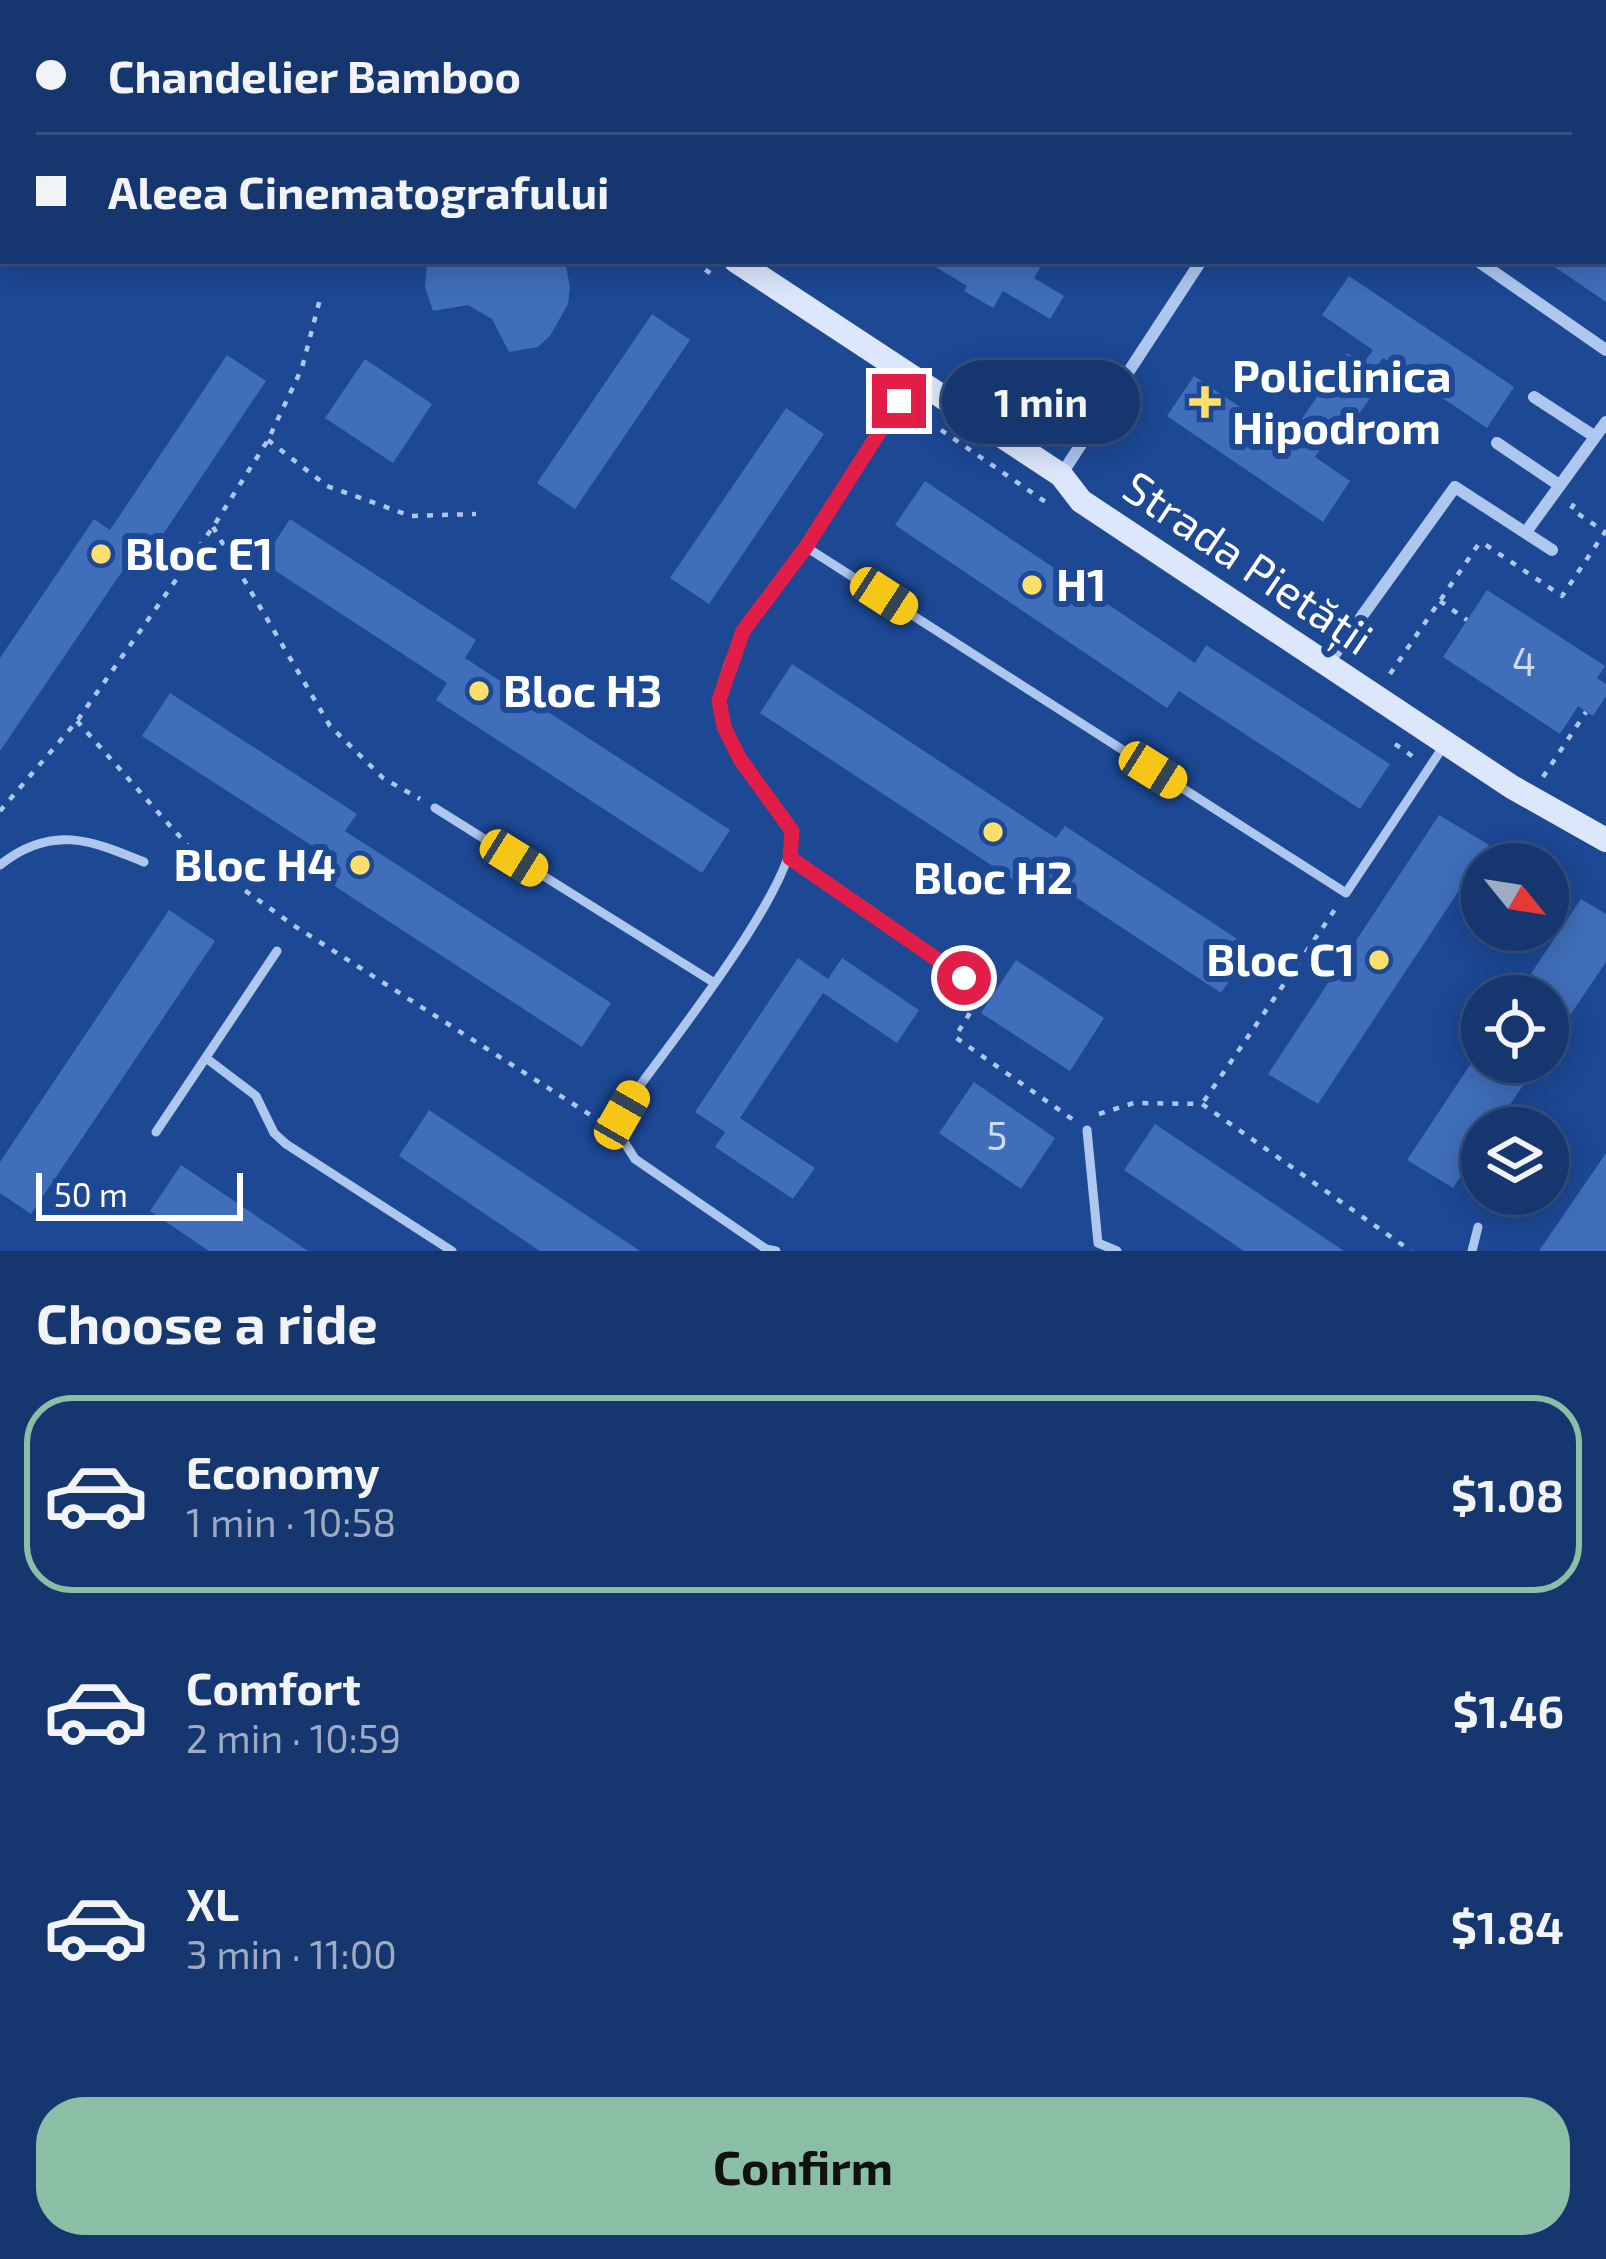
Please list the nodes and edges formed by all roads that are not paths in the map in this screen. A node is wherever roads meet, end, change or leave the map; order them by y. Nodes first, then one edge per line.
1 (741, 264) edge
2 (1200, 264) edge
3 (1482, 264) edge
4 (1606, 350) edge
5 (914, 379) junction
6 (1534, 397) dead end
7 (1606, 422) edge
8 (1594, 436) junction
9 (1497, 443) dead end
10 (1061, 475) junction
11 (1559, 485) junction
12 (1526, 532) junction
13 (806, 547) junction
14 (1552, 550) dead end
15 (1325, 667) junction
16 (1444, 744) junction
17 (434, 808) road end
18 (1606, 840) edge
19 (790, 858) junction
20 (144, 862) dead end
21 (0, 865) edge
22 (277, 951) dead end
23 (964, 978) road end
24 (713, 982) junction
25 (206, 1058) junction
26 (1087, 1130) road end
27 (156, 1132) dead end
28 (1478, 1227) dead end
29 (1095, 1247) edge
30 (452, 1251) edge
31 (776, 1251) edge
32 (1117, 1251) edge
33 (1472, 1251) edge

1 - 5 street, Strada Pietății
2 - 10 street
3 - 4 street
5 - 10 street, Strada Pietății
5 - 13 lane
6 - 8 street
7 - 8 street
8 - 11 street
9 - 11 street
10 - 15 street, Strada Pietății
11 - 12 street
12 - 14 street
12 - 15 street
13 - 16 lane
13 - 19 lane
15 - 16 street, Strada Pietății
16 - 18 street, Strada Pietății
17 - 24 lane
19 - 23 lane
19 - 24 lane
20 - 21 lane
22 - 25 lane
24 - 31 lane
25 - 27 lane
25 - 30 lane
26 - 29 lane
28 - 33 lane
29 - 32 lane

